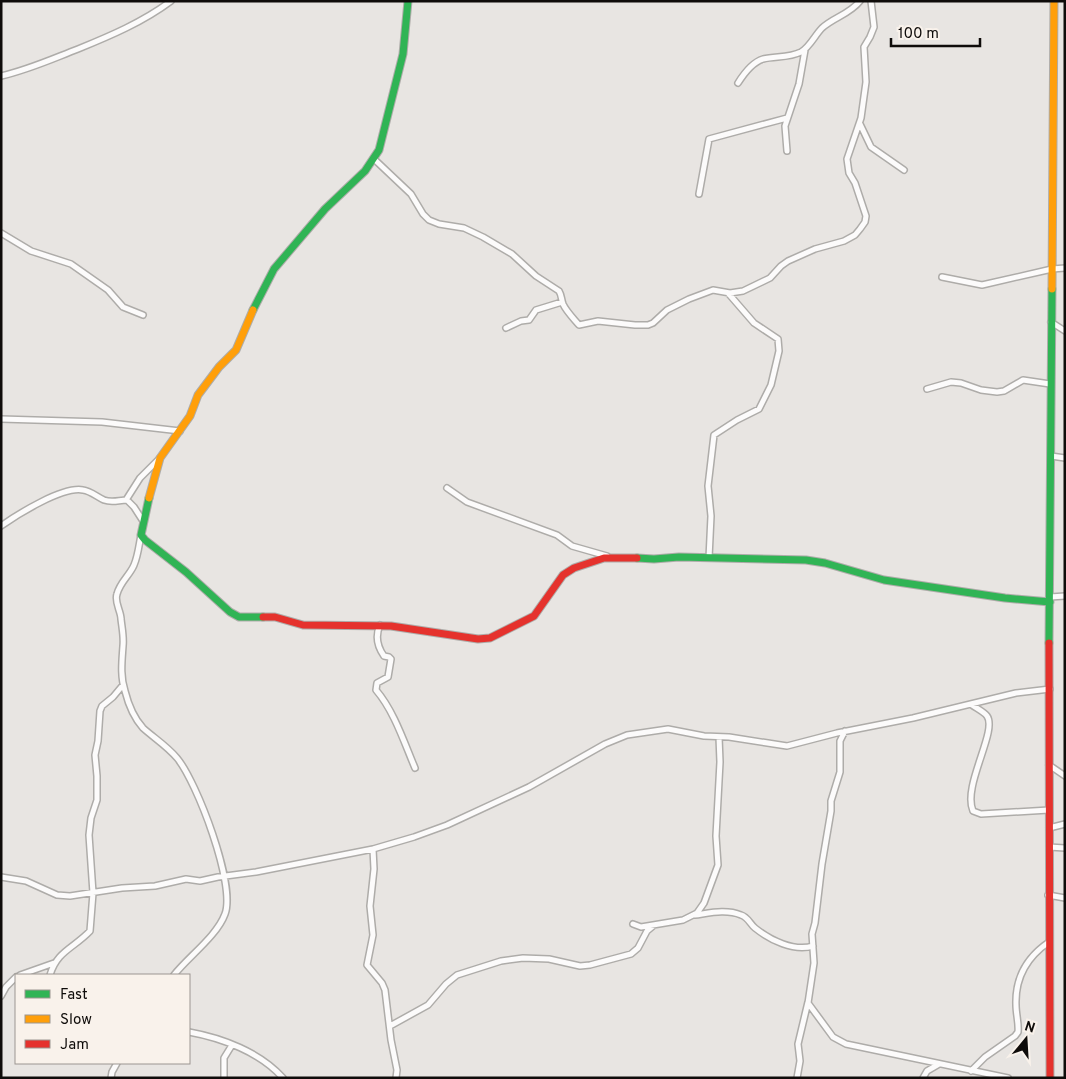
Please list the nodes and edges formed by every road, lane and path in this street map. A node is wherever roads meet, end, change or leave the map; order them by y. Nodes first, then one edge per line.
1 (171, 1) edge
2 (408, 1) edge
3 (860, 1) edge
4 (871, 1) edge
5 (1054, 1) edge
6 (804, 50) junction
7 (1, 76) edge
8 (738, 83) dead end
9 (787, 118) junction
10 (860, 124) junction
11 (787, 151) dead end
12 (374, 159) junction
13 (904, 170) dead end
14 (699, 194) dead end
15 (1, 233) edge
16 (1065, 268) edge
17 (1052, 269) junction
18 (942, 277) dead end
19 (728, 293) junction
20 (562, 302) junction
21 (143, 315) dead end
22 (1052, 322) junction
23 (506, 328) dead end
24 (1065, 331) edge
25 (1050, 384) junction
26 (927, 389) dead end
27 (1, 419) edge
28 (180, 430) junction
29 (1051, 456) junction
30 (160, 458) junction
31 (1065, 458) edge
32 (447, 488) dead end
33 (126, 500) junction
34 (143, 521) junction
35 (1, 526) edge
36 (141, 535) junction
37 (610, 557) junction
38 (709, 558) junction
39 (1065, 596) edge
40 (1050, 599) junction
41 (380, 625) junction
42 (123, 685) junction
43 (1050, 689) junction
44 (972, 705) junction
45 (844, 731) junction
46 (719, 736) junction
47 (1049, 765) junction
48 (415, 768) dead end
49 (1065, 776) edge
50 (1049, 810) junction
51 (1065, 824) edge
52 (1049, 828) junction
53 (1049, 846) junction
54 (1065, 848) edge
55 (373, 849) junction
56 (223, 876) junction
57 (1, 877) edge
58 (93, 893) junction
59 (1048, 895) junction
60 (1065, 898) edge
61 (691, 916) junction
62 (633, 924) dead end
63 (653, 926) junction
64 (1049, 942) junction
65 (813, 946) junction
66 (54, 963) junction
67 (23, 974) edge
68 (50, 974) edge
69 (175, 974) edge
70 (15, 978) edge
71 (1, 996) edge
72 (808, 1002) junction
73 (390, 1026) junction
74 (190, 1032) edge
75 (232, 1045) junction
76 (116, 1064) edge
77 (940, 1064) junction
78 (971, 1071) junction
79 (111, 1078) edge
80 (224, 1078) edge
81 (283, 1078) edge
82 (396, 1078) edge
83 (797, 1078) edge
84 (923, 1078) edge
85 (1008, 1078) edge
86 (1050, 1078) edge

1 - 7 street
2 - 12 street
3 - 6 street
4 - 10 street
5 - 17 street
6 - 8 street
6 - 9 street
9 - 11 street
9 - 14 street
10 - 13 street
10 - 19 street
12 - 20 street
12 - 28 street
15 - 21 street
16 - 17 street
17 - 18 street
17 - 22 street
19 - 20 street
19 - 38 street
20 - 23 street
22 - 24 street
22 - 25 street
25 - 26 street
25 - 29 street
27 - 28 street
28 - 30 street
29 - 31 street
29 - 40 street
30 - 33 street
30 - 34 street
32 - 37 street
33 - 34 street
33 - 35 street
34 - 36 street
36 - 41 street
36 - 42 street
37 - 38 street
37 - 41 street
38 - 40 street
39 - 40 street
40 - 43 street
41 - 48 street
42 - 56 street
42 - 58 street
43 - 44 street
43 - 47 street
44 - 45 street
44 - 50 street
45 - 46 street
45 - 65 street
46 - 55 street
46 - 61 street
47 - 49 street
47 - 50 street
50 - 52 street
51 - 52 street
52 - 53 street
53 - 54 street
53 - 59 street
55 - 56 street
55 - 73 street
56 - 58 street
56 - 69 street
57 - 58 street
58 - 66 street
59 - 60 street
59 - 64 street
61 - 63 street
61 - 65 street
62 - 63 street
63 - 73 street
64 - 78 street
64 - 86 street
65 - 72 street
66 - 67 street
66 - 68 street
70 - 71 street
72 - 77 street
72 - 83 street
73 - 82 street
74 - 75 street
75 - 80 street
75 - 81 street
76 - 79 street
77 - 78 street
77 - 84 street
78 - 85 street

